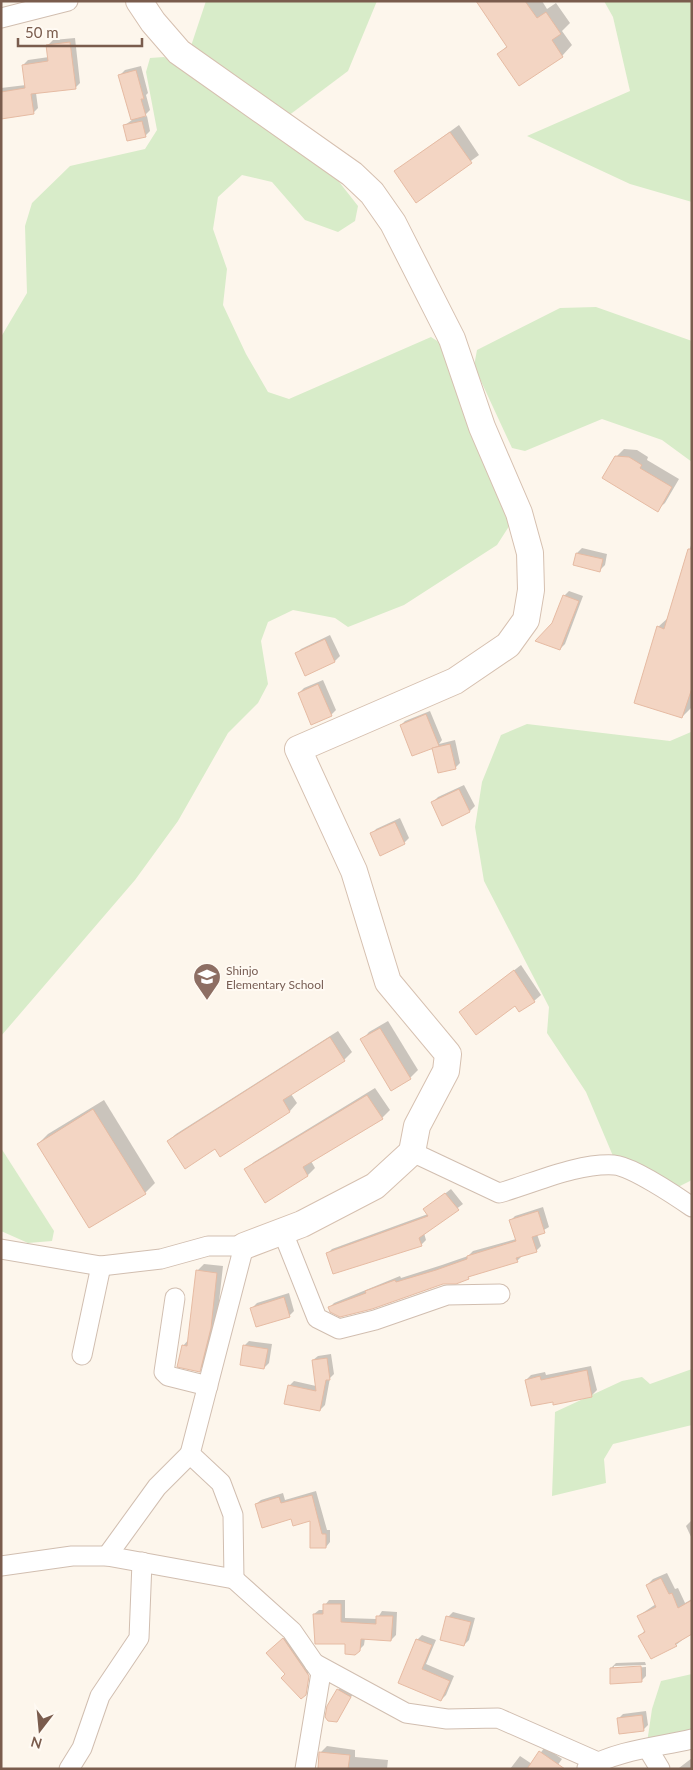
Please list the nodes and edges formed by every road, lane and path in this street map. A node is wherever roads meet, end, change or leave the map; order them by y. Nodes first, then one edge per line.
1 (68, 1) edge
2 (139, 1) edge
3 (1, 18) edge
4 (412, 1152) junction
5 (692, 1207) edge
6 (282, 1230) junction
7 (244, 1246) junction
8 (1, 1249) edge
9 (101, 1266) junction
10 (500, 1294) dead end
11 (175, 1298) dead end
12 (82, 1354) dead end
13 (208, 1386) junction
14 (190, 1454) junction
15 (107, 1556) junction
16 (142, 1562) junction
17 (1, 1566) edge
18 (234, 1579) junction
19 (314, 1663) junction
20 (692, 1739) edge
21 (648, 1749) junction
22 (592, 1765) edge
23 (68, 1769) edge
24 (305, 1769) edge
25 (660, 1769) edge

1 - 3 street
2 - 4 street
4 - 5 street
4 - 6 street
6 - 7 street
6 - 10 street
7 - 9 street
7 - 13 street
8 - 9 street
9 - 12 street
11 - 13 street
13 - 14 street
14 - 15 street
14 - 18 street
15 - 16 street
15 - 17 street
16 - 18 street
16 - 23 street
18 - 19 street
19 - 22 street
19 - 24 street
20 - 21 street
21 - 22 street
21 - 25 street

